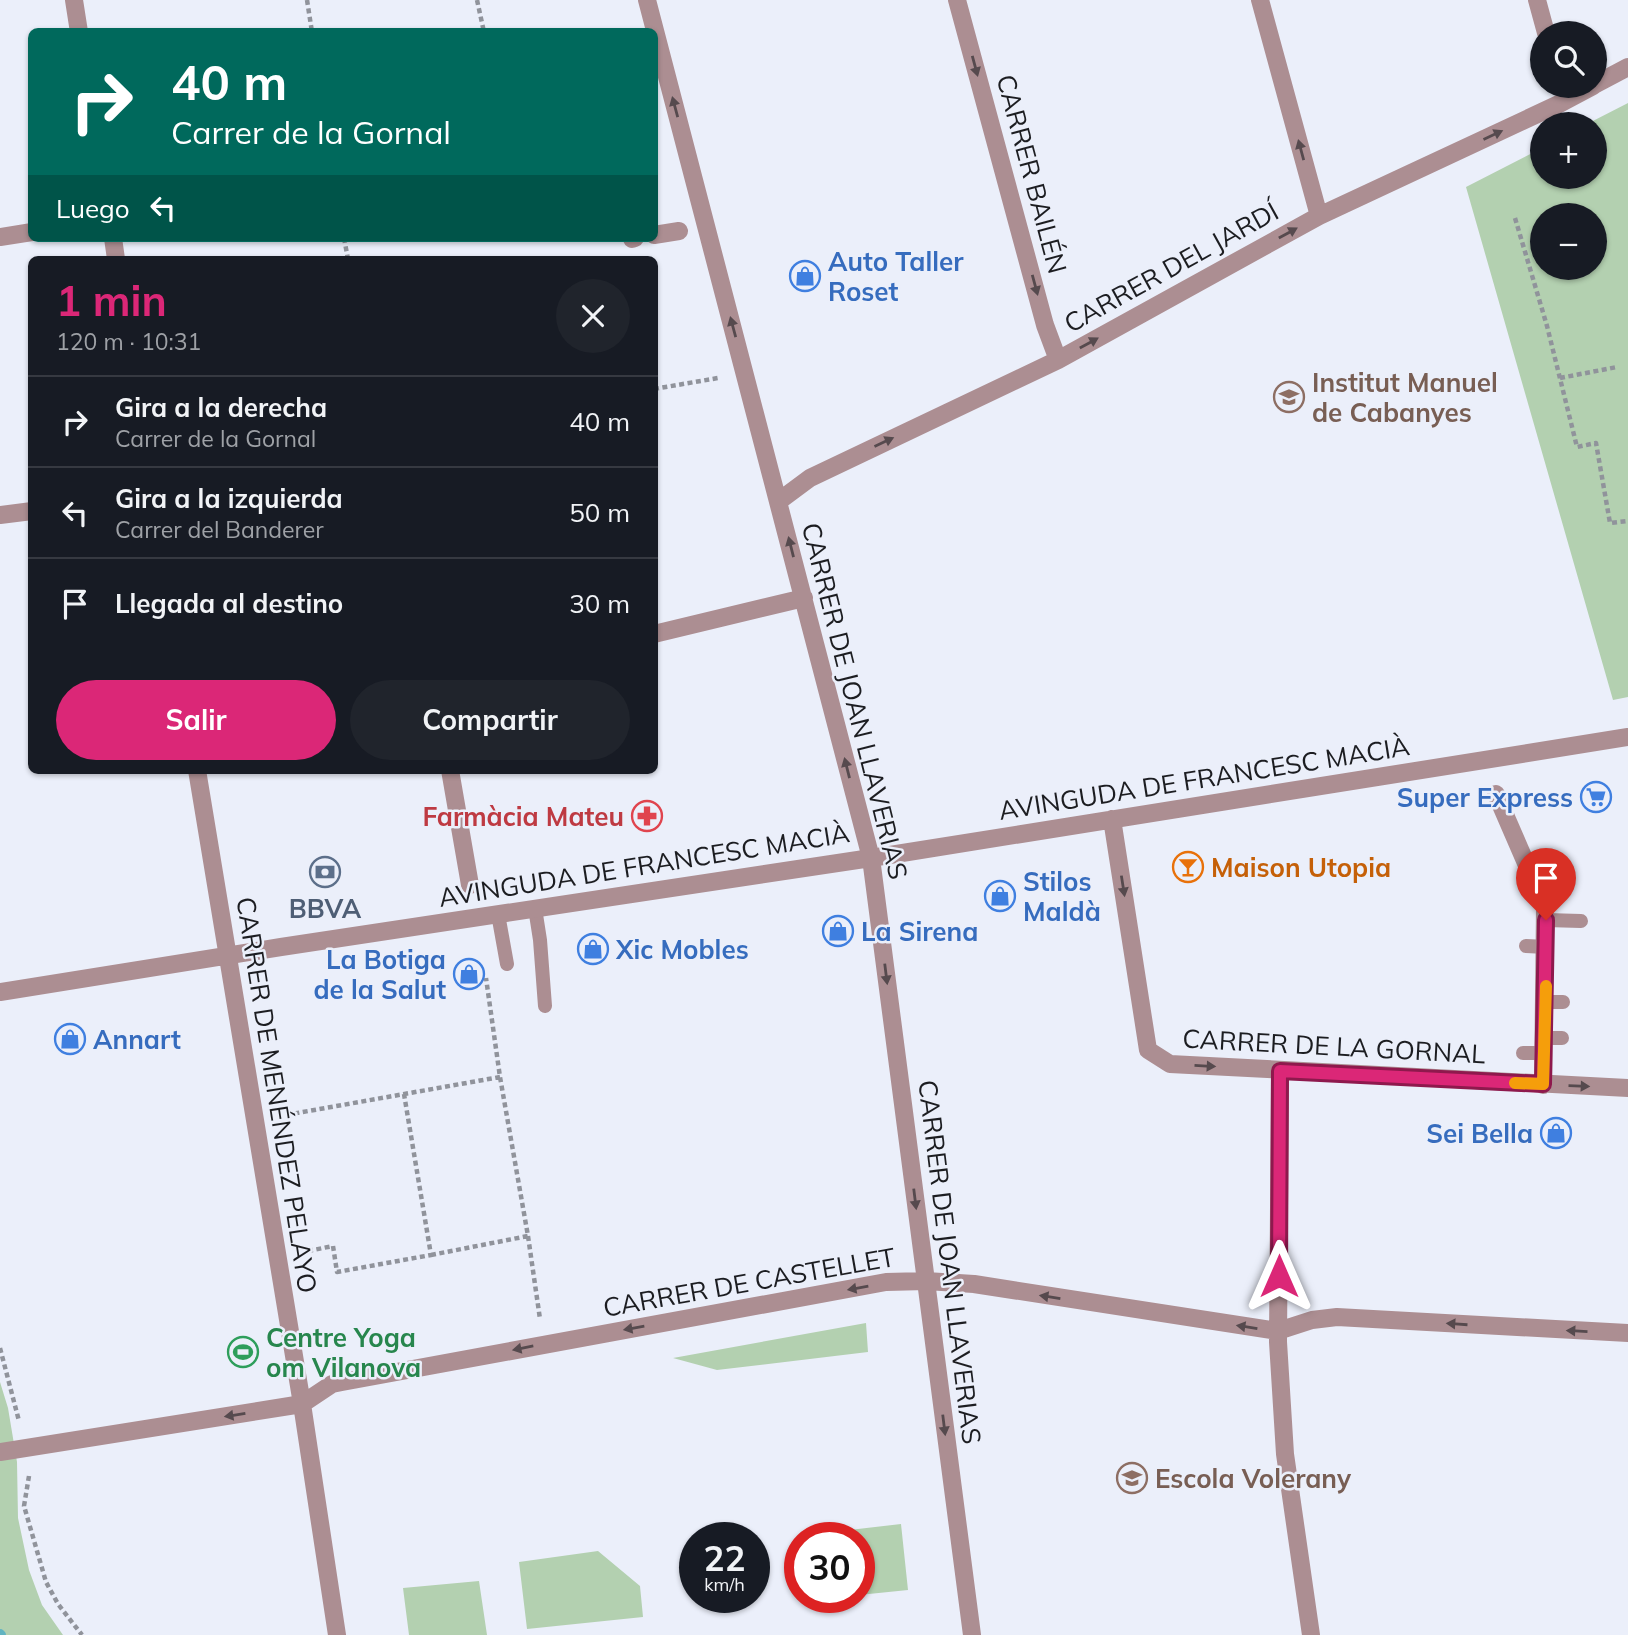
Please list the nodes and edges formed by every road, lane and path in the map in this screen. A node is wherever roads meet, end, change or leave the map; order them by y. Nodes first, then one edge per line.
1 (74, 0) edge
2 (307, 0) edge
3 (477, 0) edge
4 (647, 0) edge
5 (957, 0) edge
6 (1261, 0) edge
7 (1537, 0) edge
8 (1543, 21) edge
9 (78, 28) edge
10 (311, 28) edge
11 (483, 28) edge
12 (652, 28) edge
13 (1628, 67) edge
14 (660, 73) edge
15 (1607, 78) edge
16 (1553, 98) edge
17 (1319, 215) junction
18 (1516, 218) dead end
19 (679, 231) dead end
20 (28, 233) edge
21 (658, 234) edge
22 (0, 237) edge
23 (1058, 360) junction
24 (1617, 367) dead end
25 (718, 378) dead end
26 (1560, 378) junction
27 (658, 388) edge
28 (779, 501) junction
29 (28, 512) edge
30 (0, 515) edge
31 (1628, 522) edge
32 (804, 598) junction
33 (658, 633) edge
34 (1628, 737) edge
35 (198, 774) edge
36 (451, 774) edge
37 (1496, 794) dead end
38 (1112, 819) junction
39 (871, 858) junction
40 (470, 885) dead end
41 (536, 908) junction
42 (498, 914) junction
43 (1545, 914) junction
44 (1581, 921) dead end
45 (1526, 946) dead end
46 (1546, 947) junction
47 (229, 956) junction
48 (508, 964) dead end
49 (485, 977) dead end
50 (0, 992) edge
51 (545, 1006) dead end
52 (1550, 1043) junction
53 (1523, 1053) dead end
54 (1280, 1071) junction
55 (500, 1077) junction
56 (1543, 1084) junction
57 (1628, 1088) edge
58 (404, 1094) junction
59 (286, 1115) dead end
60 (528, 1236) junction
61 (308, 1251) dead end
62 (431, 1255) junction
63 (926, 1281) junction
64 (539, 1326) dead end
65 (1278, 1332) junction
66 (1628, 1334) edge
67 (0, 1348) edge
68 (302, 1404) junction
69 (19, 1421) dead end
70 (7, 1450) edge
71 (29, 1476) dead end
72 (82, 1635) edge
73 (337, 1635) edge
74 (972, 1635) edge
75 (1311, 1635) edge

1 - 9 street
2 - 10 path
3 - 11 path
4 - 12 street, CARRER DE JOAN LLAVERIAS
5 -> 23 street, CARRER BAILÉN
17 -> 6 street
7 - 8 street
13 - 15 street, CARRER DEL JARDÍ
28 -> 14 street, CARRER DE JOAN LLAVERIAS
17 -> 16 street, CARRER DEL JARDÍ
23 -> 17 street, CARRER DEL JARDÍ
18 - 26 path
19 - 21 street
20 - 22 street
28 -> 23 street, CARRER DEL JARDÍ
24 - 26 path
25 - 27 path
26 - 31 path
32 -> 28 street, CARRER DE JOAN LLAVERIAS
29 - 30 street
32 - 33 street
39 -> 32 street, CARRER DE JOAN LLAVERIAS
34 - 38 street, AVINGUDA DE FRANCESC MACIÀ
35 - 47 street, CARRER DE MENÉNDEZ PELAYO
36 - 40 street
37 - 43 street
38 - 39 street, AVINGUDA DE FRANCESC MACIÀ
38 -> 54 street, CARRER DE LA GORNAL
39 - 41 street, AVINGUDA DE FRANCESC MACIÀ
39 -> 63 street, CARRER DE JOAN LLAVERIAS
41 - 42 street, AVINGUDA DE FRANCESC MACIÀ
41 - 51 lane
42 - 47 street, AVINGUDA DE FRANCESC MACIÀ
42 - 48 lane
43 - 44 lane
43 - 46 street
45 - 46 lane
46 - 52 street
47 - 50 street, AVINGUDA DE FRANCESC MACIÀ
47 - 68 street, CARRER DE MENÉNDEZ PELAYO
49 - 55 path
52 - 53 lane
52 - 56 street
54 - 56 street, CARRER DE LA GORNAL
54 - 65 street
55 - 58 path
55 - 60 path
56 -> 57 street, CARRER DE LA GORNAL
58 - 59 path
58 - 62 path
60 - 62 path
60 - 64 path
61 - 62 path
65 -> 63 street, CARRER DE CASTELLET
63 -> 68 street, CARRER DE CASTELLET
63 -> 74 street, CARRER DE JOAN LLAVERIAS
66 -> 65 street, CARRER DE CASTELLET
65 - 75 street
67 - 69 path
68 -> 70 street
68 - 73 street, CARRER DE MENÉNDEZ PELAYO
71 - 72 path

